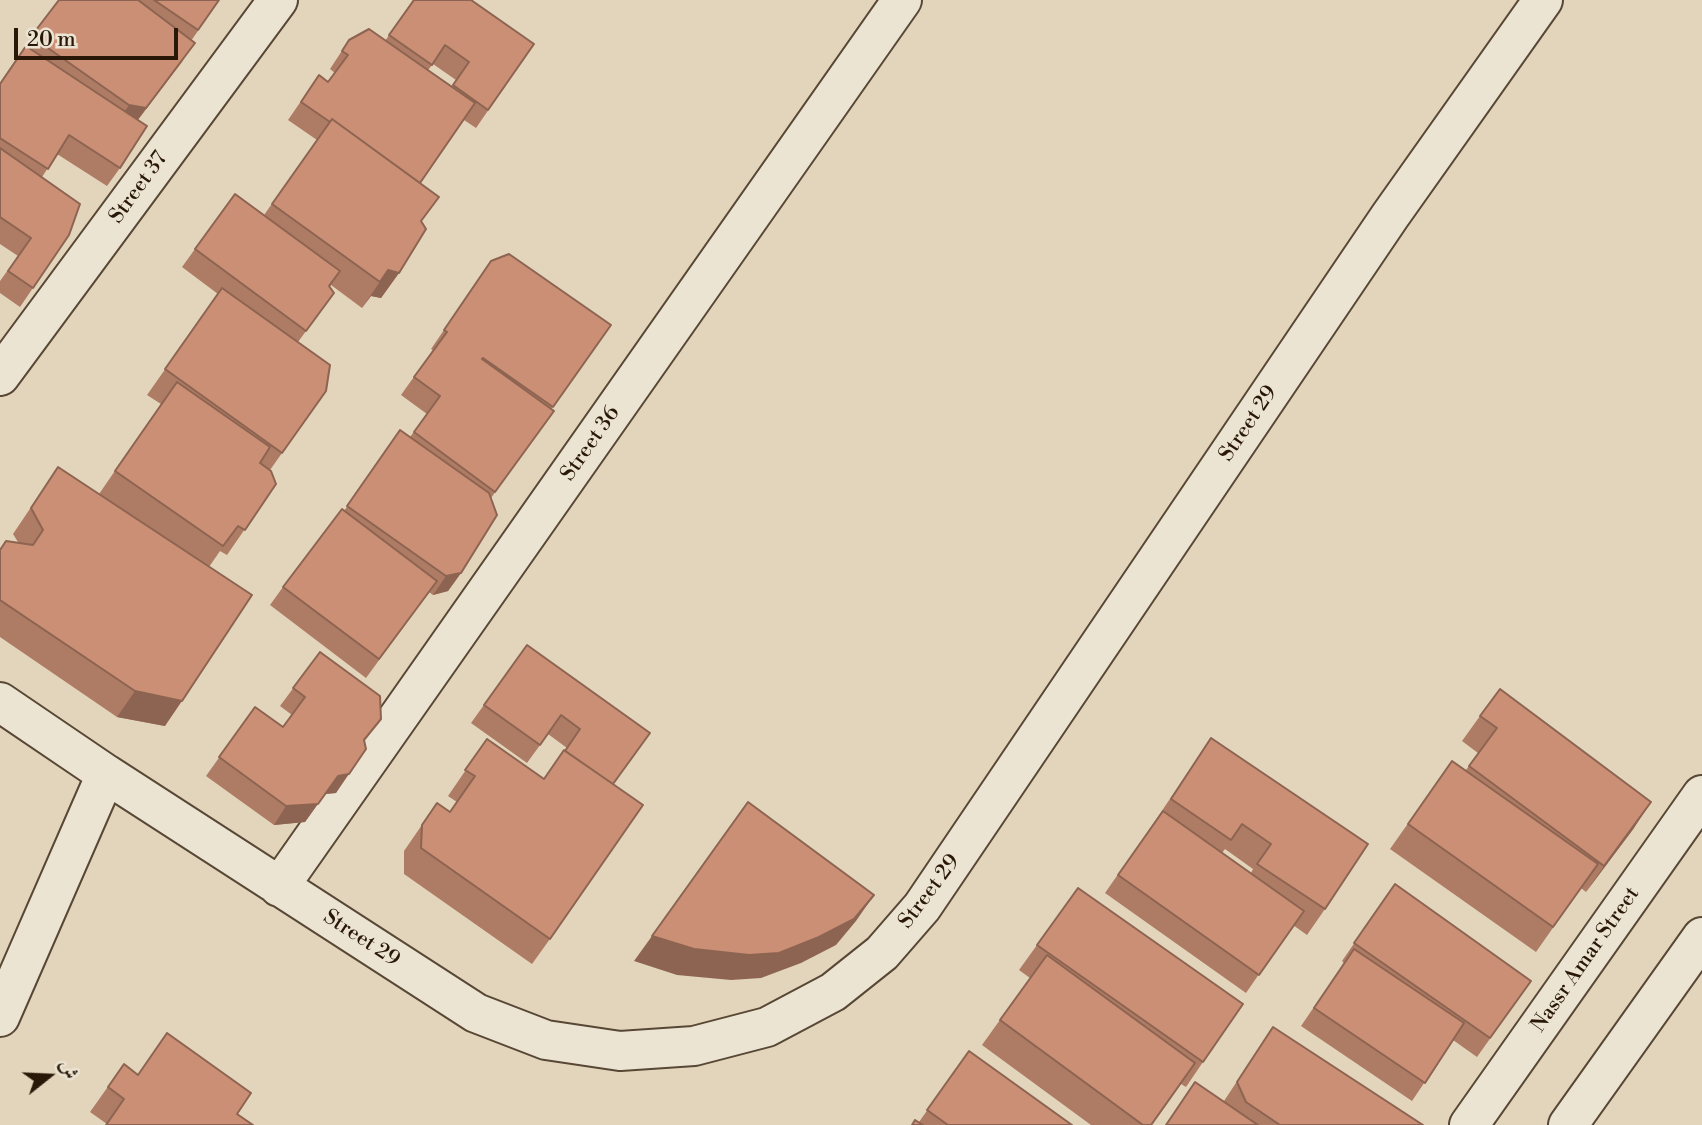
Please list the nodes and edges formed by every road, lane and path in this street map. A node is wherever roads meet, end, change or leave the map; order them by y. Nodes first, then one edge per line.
1 (278, 0) edge
2 (902, 0) edge
3 (1543, 0) edge
4 (0, 376) edge
5 (0, 702) edge
6 (106, 774) junction
7 (1702, 795) edge
8 (279, 887) junction
9 (1702, 937) edge
10 (0, 1017) edge
11 (1469, 1125) edge
12 (1568, 1125) edge

1 - 4 street, Street 37
2 - 8 street, Street 36
3 - 8 street, Street 29
5 - 6 street, Street 29
6 - 8 street, Street 29
6 - 10 street
7 - 11 street, Nassr Amar Street
9 - 12 street

